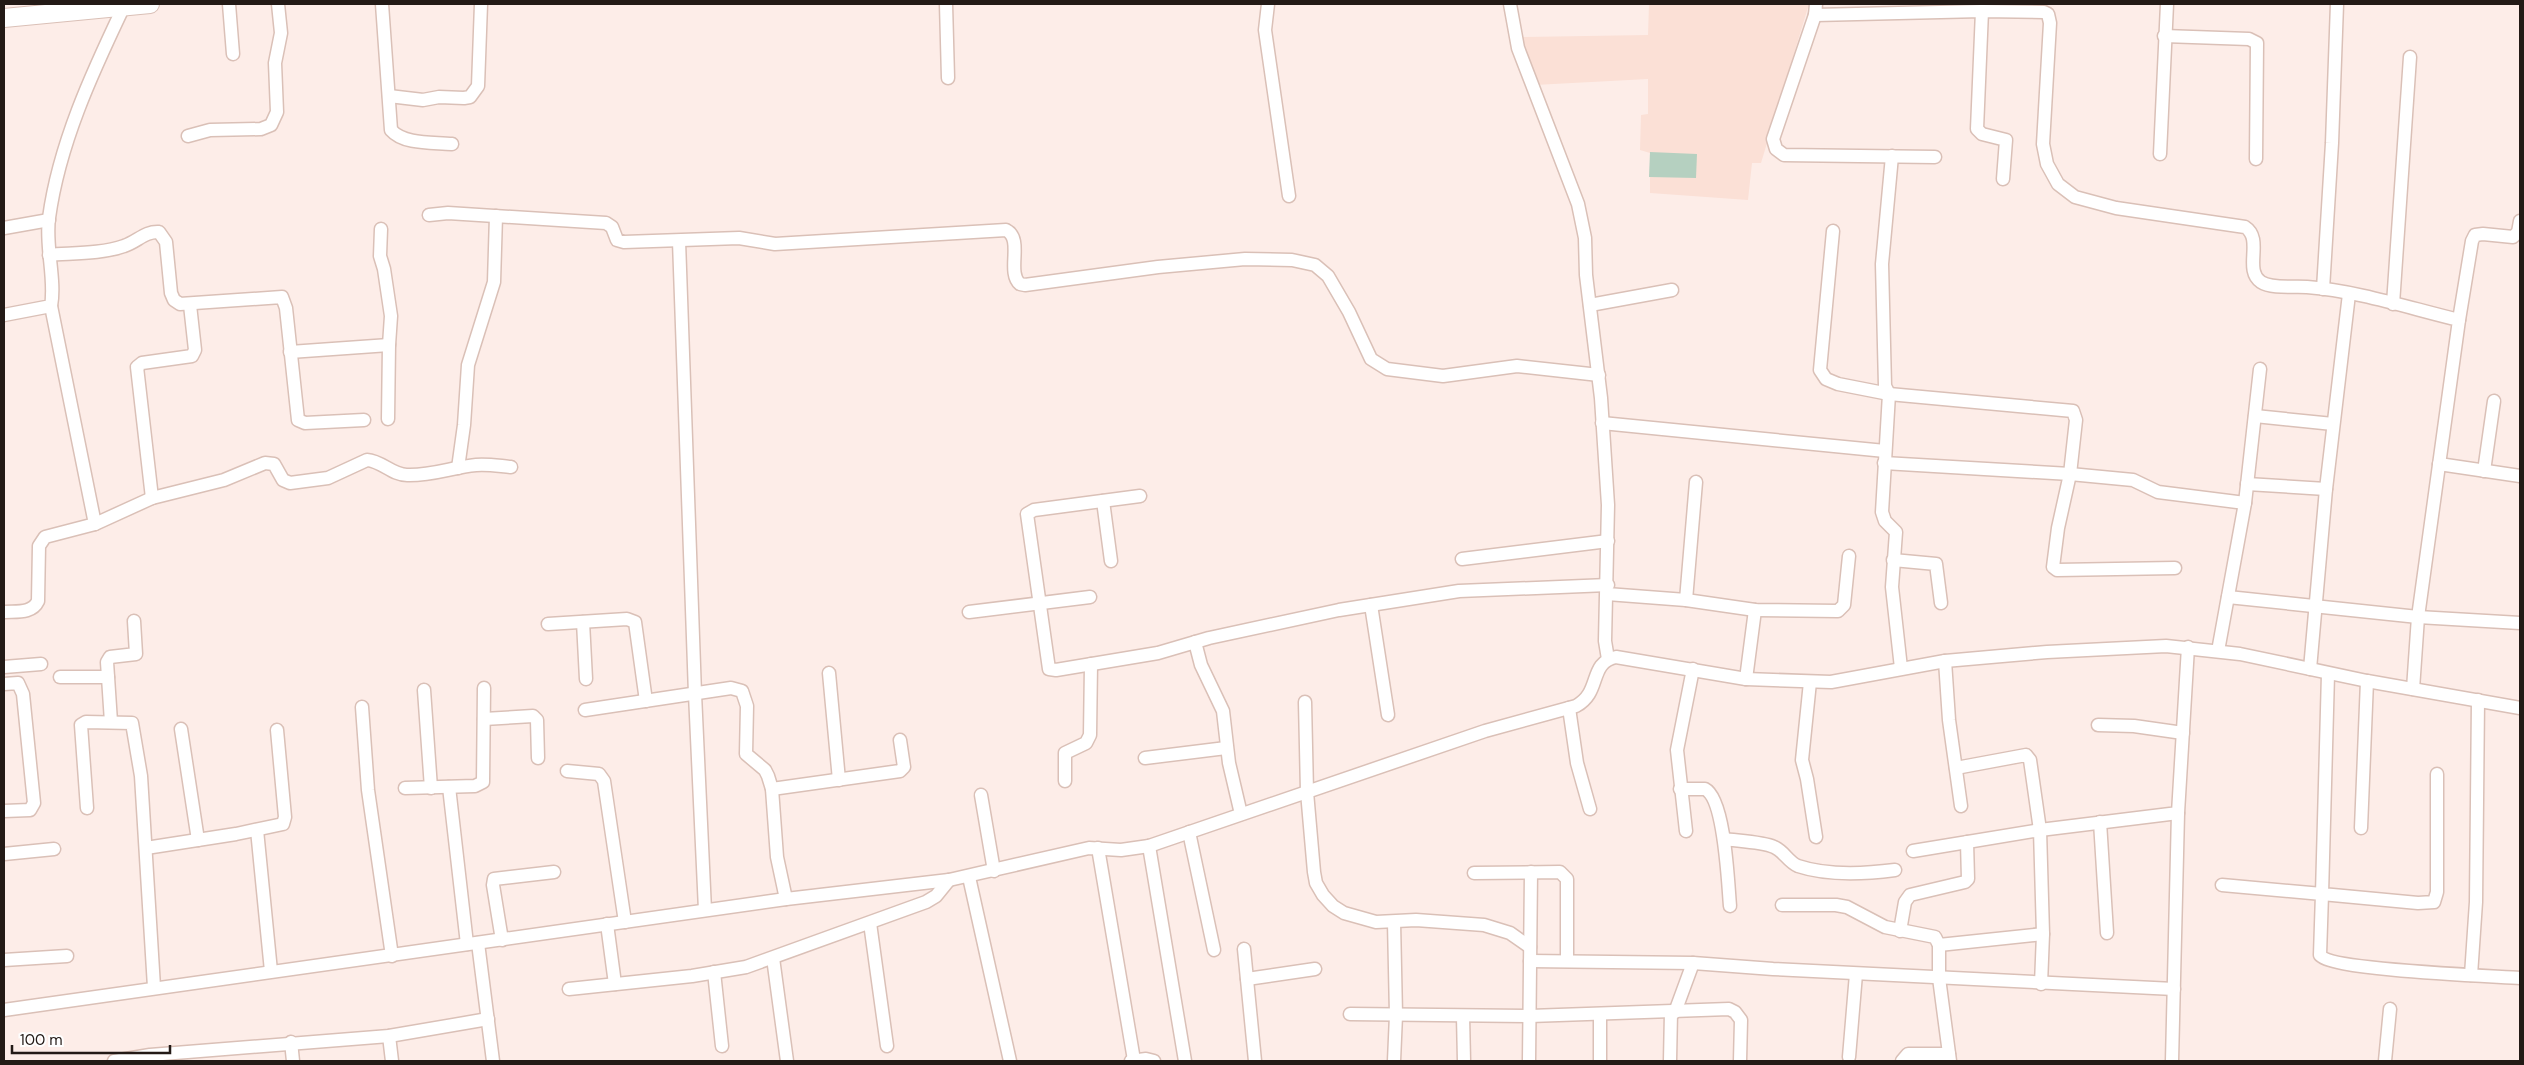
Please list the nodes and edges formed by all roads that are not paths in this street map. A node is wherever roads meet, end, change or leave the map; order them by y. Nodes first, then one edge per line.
1 (150, 4) edge
2 (229, 4) edge
3 (278, 4) edge
4 (382, 4) edge
5 (481, 4) edge
6 (946, 4) edge
7 (1268, 4) edge
8 (1510, 4) edge
9 (2167, 4) edge
10 (2337, 4) edge
11 (124, 6) junction
12 (1815, 9) edge
13 (1982, 11) junction
14 (4, 18) edge
15 (2164, 36) junction
16 (233, 54) dead end
17 (2410, 57) dead end
18 (948, 78) dead end
19 (389, 96) junction
20 (188, 136) dead end
21 (452, 144) dead end
22 (2160, 154) dead end
23 (1892, 156) junction
24 (1935, 157) dead end
25 (2256, 159) dead end
26 (2003, 179) dead end
27 (1289, 196) dead end
28 (429, 216) dead end
29 (496, 216) junction
30 (49, 220) junction
31 (2520, 220) edge
32 (4, 228) edge
33 (381, 229) dead end
34 (1833, 231) dead end
35 (679, 241) junction
36 (49, 255) junction
37 (2323, 288) junction
38 (1672, 290) dead end
39 (2349, 294) junction
40 (2393, 304) junction
41 (190, 305) junction
42 (1590, 305) junction
43 (51, 306) junction
44 (4, 315) edge
45 (2459, 320) junction
46 (389, 345) junction
47 (290, 352) junction
48 (2260, 369) dead end
49 (1599, 375) junction
50 (1890, 394) junction
51 (2494, 401) dead end
52 (2255, 416) junction
53 (388, 419) dead end
54 (364, 420) dead end
55 (1602, 423) junction
56 (2334, 424) junction
57 (1885, 457) junction
58 (2439, 464) junction
59 (511, 467) dead end
60 (458, 468) junction
61 (2484, 471) junction
62 (2070, 474) junction
63 (2520, 476) edge
64 (1696, 482) dead end
65 (2247, 484) junction
66 (2326, 489) junction
67 (1140, 496) dead end
68 (152, 498) junction
69 (1103, 501) junction
70 (2245, 503) junction
71 (95, 524) junction
72 (1608, 541) junction
73 (1849, 556) dead end
74 (1462, 559) dead end
75 (1893, 560) junction
76 (1111, 561) dead end
77 (2175, 568) dead end
78 (1607, 589) junction
79 (1090, 597) dead end
80 (2228, 597) junction
81 (1686, 600) junction
82 (1039, 603) junction
83 (1941, 603) dead end
84 (1371, 605) junction
85 (2316, 606) junction
86 (1755, 610) junction
87 (4, 612) edge
88 (969, 612) dead end
89 (2418, 617) junction
90 (134, 621) dead end
91 (583, 622) junction
92 (2520, 623) edge
93 (548, 624) dead end
94 (1195, 642) junction
95 (2188, 647) junction
96 (2218, 651) junction
97 (1608, 658) junction
98 (1946, 661) junction
99 (41, 664) dead end
100 (1091, 664) junction
101 (4, 667) edge
102 (1901, 668) junction
103 (1693, 669) junction
104 (2310, 669) junction
105 (829, 674) dead end
106 (2328, 674) junction
107 (60, 677) dead end
108 (108, 677) junction
109 (586, 679) dead end
110 (1746, 679) junction
111 (2367, 681) junction
112 (1810, 682) junction
113 (4, 684) edge
114 (484, 688) dead end
115 (2413, 689) junction
116 (424, 690) dead end
117 (694, 694) junction
118 (2478, 700) junction
119 (646, 701) junction
120 (1305, 702) dead end
121 (362, 707) dead end
122 (1569, 708) junction
123 (2520, 708) edge
124 (585, 710) dead end
125 (1388, 715) dead end
126 (484, 719) junction
127 (111, 722) junction
128 (2098, 725) dead end
129 (181, 729) dead end
130 (277, 730) dead end
131 (2183, 733) junction
132 (900, 740) dead end
133 (1226, 748) junction
134 (538, 758) dead end
135 (1145, 758) dead end
136 (1956, 768) junction
137 (567, 771) dead end
138 (2437, 774) dead end
139 (839, 780) junction
140 (1065, 781) dead end
141 (449, 787) junction
142 (405, 788) dead end
143 (431, 788) junction
144 (1680, 788) junction
145 (772, 789) junction
146 (1307, 792) junction
147 (981, 795) dead end
148 (1961, 806) dead end
149 (87, 808) dead end
150 (1590, 808) dead end
151 (4, 812) edge
152 (2178, 813) junction
153 (1241, 814) junction
154 (2100, 822) junction
155 (2361, 828) dead end
156 (257, 830) junction
157 (2040, 830) junction
158 (1686, 831) dead end
159 (1189, 832) junction
160 (1816, 837) dead end
161 (1724, 839) junction
162 (198, 840) junction
163 (1967, 842) junction
164 (1149, 846) junction
165 (146, 848) junction
166 (1098, 848) junction
167 (54, 849) dead end
168 (1913, 852) dead end
169 (4, 854) edge
170 (1895, 870) dead end
171 (994, 871) junction
172 (554, 872) dead end
173 (1531, 872) junction
174 (1474, 873) dead end
175 (969, 877) junction
176 (949, 880) junction
177 (2222, 885) dead end
178 (2322, 894) junction
179 (786, 899) junction
180 (1782, 905) dead end
181 (1730, 906) dead end
182 (705, 910) junction
183 (625, 922) junction
184 (1394, 922) junction
185 (870, 923) junction
186 (607, 924) junction
187 (1900, 931) junction
188 (2108, 933) dead end
189 (2043, 934) junction
190 (502, 940) junction
191 (472, 944) junction
192 (1530, 946) junction
193 (1939, 946) junction
194 (1244, 949) dead end
195 (1214, 950) dead end
196 (67, 956) dead end
197 (392, 956) junction
198 (773, 958) junction
199 (4, 960) edge
200 (1530, 961) junction
201 (1567, 961) junction
202 (1693, 962) junction
203 (1315, 969) dead end
204 (271, 971) junction
205 (714, 972) junction
206 (1856, 974) junction
207 (2471, 975) junction
208 (1938, 978) junction
209 (2520, 978) edge
210 (1247, 979) junction
211 (615, 984) junction
212 (2041, 984) junction
213 (154, 987) junction
214 (569, 989) dead end
215 (2174, 989) junction
216 (2390, 1009) dead end
217 (4, 1010) edge
218 (1673, 1012) junction
219 (1350, 1014) dead end
220 (1396, 1015) junction
221 (1600, 1015) junction
222 (1463, 1016) junction
223 (1530, 1016) junction
224 (488, 1019) junction
225 (389, 1036) junction
226 (292, 1042) junction
227 (722, 1046) dead end
228 (887, 1046) dead end
229 (232, 1048) junction
230 (1849, 1057) dead end
231 (1950, 1058) edge
232 (114, 1061) edge
233 (231, 1061) edge
234 (293, 1061) edge
235 (392, 1061) edge
236 (493, 1061) edge
237 (787, 1061) edge
238 (1010, 1061) edge
239 (1132, 1061) edge
240 (1154, 1061) edge
241 (1185, 1061) edge
242 (1255, 1061) edge
243 (1394, 1061) edge
244 (1464, 1061) edge
245 (1529, 1061) edge
246 (1600, 1061) edge
247 (1670, 1061) edge
248 (1740, 1061) edge
249 (1902, 1061) edge
250 (2172, 1061) edge
251 (2386, 1061) edge

1 - 11 street
2 - 16 street
3 - 20 street
4 - 19 street
5 - 19 street
6 - 18 street
7 - 27 street
8 - 42 street
9 - 15 street
10 - 37 street
11 - 14 street
11 - 30 street
12 - 13 street
12 - 23 street
13 - 26 street
13 - 37 street
15 - 22 street
15 - 25 street
17 - 40 street
19 - 21 street
23 - 24 street
23 - 50 street
28 - 29 street
29 - 35 street
29 - 60 street
30 - 32 street
30 - 36 street
31 - 45 street
33 - 46 street
34 - 50 street
35 - 49 street
35 - 117 street
36 - 41 street
36 - 43 street
37 - 39 street
38 - 42 street
39 - 40 street
39 - 56 street
40 - 45 street
41 - 47 street
41 - 68 street
42 - 49 street
43 - 44 street
43 - 71 street
45 - 58 street
46 - 47 street
46 - 53 street
47 - 54 street
48 - 52 street
49 - 55 street
50 - 57 street
50 - 62 street
51 - 61 street
52 - 56 street
52 - 65 street
55 - 57 street
55 - 72 street
56 - 66 street
57 - 62 street
57 - 75 street
58 - 61 street
58 - 89 street
59 - 60 street
60 - 68 street
61 - 63 street
62 - 70 street
62 - 77 street
64 - 81 street
65 - 66 street
65 - 70 street
66 - 85 street
67 - 69 street
68 - 71 street
69 - 76 street
69 - 82 street
70 - 80 street
71 - 87 street
72 - 74 street
72 - 78 street
73 - 86 street
75 - 83 street
75 - 102 street
78 - 81 street
78 - 84 street
78 - 97 street
79 - 82 street
80 - 85 street
80 - 96 street
81 - 86 street
82 - 88 street
82 - 100 street
84 - 94 street
84 - 125 street
85 - 89 street
85 - 104 street
86 - 110 street
89 - 92 street
89 - 115 street
90 - 108 street
91 - 93 street
91 - 109 street
91 - 119 street
94 - 100 street
94 - 133 street
95 - 96 street
95 - 98 street
95 - 131 street
96 - 104 street
97 - 103 street
97 - 122 street
98 - 102 street
98 - 136 street
99 - 101 street
100 - 140 street
102 - 112 street
103 - 110 street
103 - 144 street
104 - 106 street
105 - 139 street
106 - 111 street
106 - 178 street
107 - 108 street
108 - 127 street
110 - 112 street
111 - 115 street
111 - 155 street
112 - 160 street
113 - 151 street
114 - 126 street
115 - 118 street
116 - 143 street
117 - 119 street
117 - 145 street
117 - 182 street
118 - 123 street
118 - 207 street
119 - 124 street
120 - 146 street
121 - 197 street
122 - 146 street
122 - 150 street
126 - 134 street
126 - 141 street
127 - 149 street
127 - 165 street
128 - 131 street
129 - 162 street
130 - 156 street
131 - 152 street
132 - 139 street
133 - 135 street
133 - 153 street
136 - 148 street
136 - 157 street
137 - 183 street
138 - 178 street
139 - 145 street
141 - 143 street
141 - 191 street
142 - 143 street
144 - 158 street
144 - 161 street
145 - 179 street
146 - 153 street
146 - 184 street
147 - 171 street
152 - 154 street
152 - 215 street
153 - 159 street
154 - 157 street
154 - 188 street
156 - 162 street
156 - 204 street
157 - 163 street
157 - 189 street
159 - 164 street
159 - 195 street
161 - 170 street
161 - 181 street
162 - 165 street
163 - 168 street
163 - 187 street
164 - 166 street
164 - 241 street
165 - 213 street
166 - 171 street
166 - 239 street
167 - 169 street
171 - 175 street
172 - 190 street
173 - 174 street
173 - 192 street
173 - 201 street
175 - 176 street
175 - 238 street
176 - 179 street
176 - 185 street
177 - 178 street
178 - 207 street
179 - 182 street
180 - 187 street
182 - 183 street
183 - 186 street
184 - 192 street
184 - 220 street
185 - 198 street
185 - 228 street
186 - 190 street
186 - 211 street
187 - 193 street
189 - 193 street
189 - 212 street
190 - 191 street
191 - 197 street
191 - 224 street
192 - 200 street
193 - 208 street
194 - 210 street
196 - 199 street
197 - 204 street
198 - 205 street
198 - 237 street
200 - 201 street
200 - 223 street
201 - 202 street
202 - 206 street
202 - 218 street
203 - 210 street
204 - 213 street
205 - 211 street
205 - 227 street
206 - 208 street
206 - 230 street
207 - 209 street
208 - 212 street
208 - 231 street
210 - 242 street
211 - 214 street
212 - 215 street
213 - 217 street
215 - 250 street
216 - 251 street
218 - 221 street
218 - 247 street
218 - 248 street
219 - 220 street
220 - 222 street
220 - 243 street
221 - 223 street
221 - 246 street
222 - 223 street
222 - 244 street
223 - 245 street
224 - 225 street
224 - 236 street
225 - 226 street
225 - 235 street
226 - 229 street
226 - 234 street
229 - 232 street
229 - 233 street
231 - 249 street
239 - 240 street

